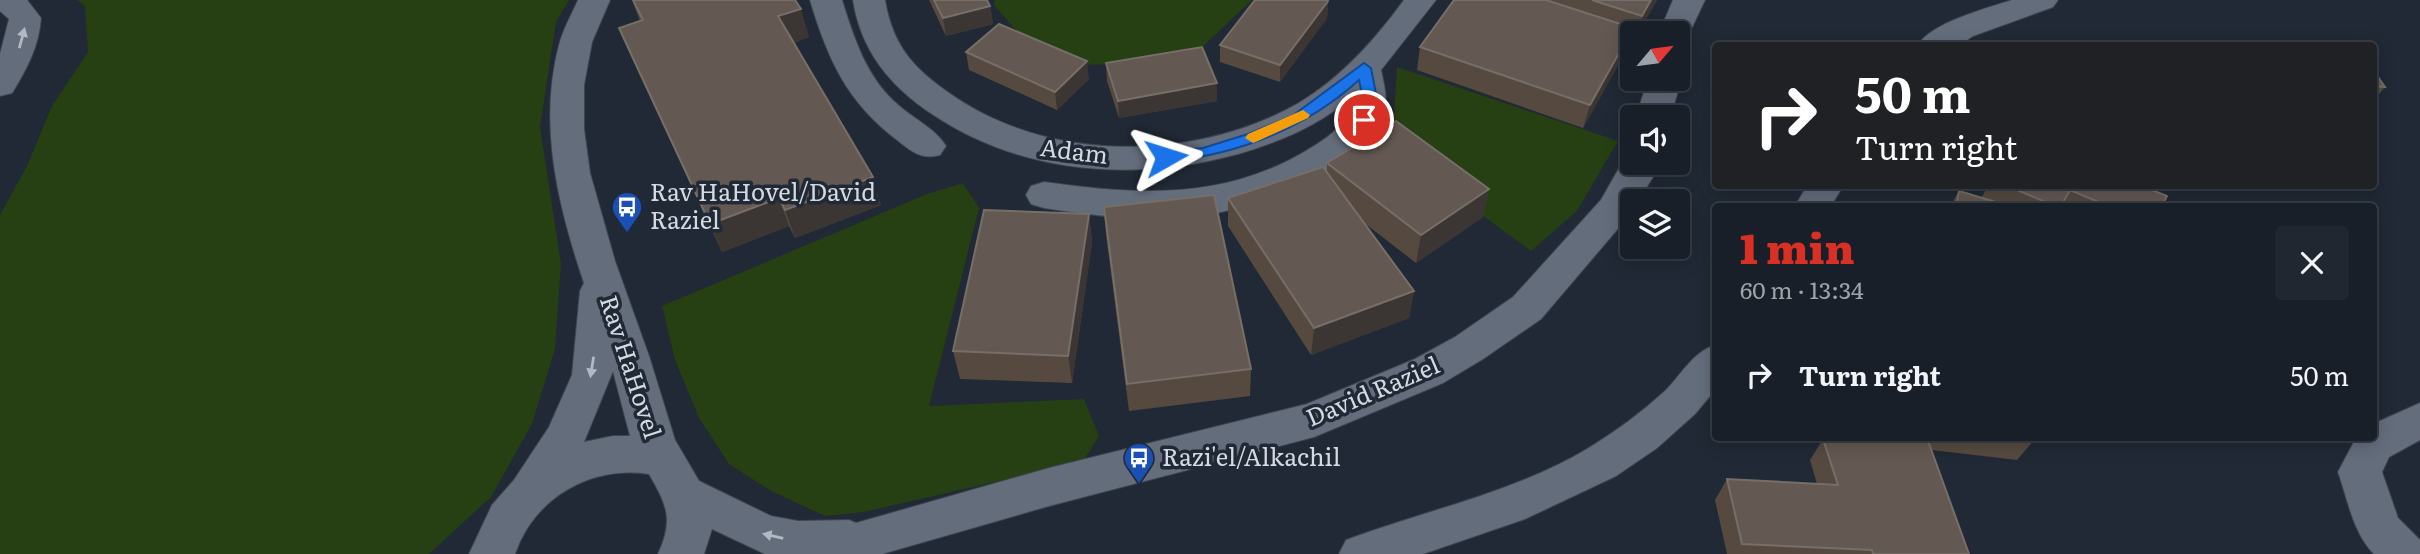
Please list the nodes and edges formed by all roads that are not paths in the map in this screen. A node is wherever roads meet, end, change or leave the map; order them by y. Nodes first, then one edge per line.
1 (1, 0) edge
2 (594, 0) edge
3 (826, 0) edge
4 (869, 0) edge
5 (1420, 0) edge
6 (1689, 0) edge
7 (2042, 0) edge
8 (1680, 21) edge
9 (1940, 42) edge
10 (1364, 68) junction
11 (0, 85) edge
12 (928, 146) dead end
13 (1636, 175) edge
14 (1044, 195) dead end
15 (601, 275) junction
16 (1712, 365) edge
17 (2420, 420) edge
18 (661, 458) junction
19 (530, 492) junction
20 (686, 495) junction
21 (866, 540) junction
22 (490, 549) edge
23 (681, 554) edge
24 (821, 554) edge
25 (1362, 554) edge
26 (2404, 554) edge

11 -> 1 street
2 - 15 street, Rav HaHovel
3 - 12 street
4 - 10 street, Adam
5 - 10 street, Adam
6 - 8 street
7 - 9 street
10 - 14 street
13 - 21 street, David Raziel
15 - 18 street, Rav HaHovel
15 -> 19 street, Rav HaHovel
16 - 25 street
17 - 26 street
18 - 19 street
18 - 20 street, Rav HaHovel
19 - 22 street
21 -> 20 street, David Raziel
20 - 23 street
21 - 24 street, David Raziel

